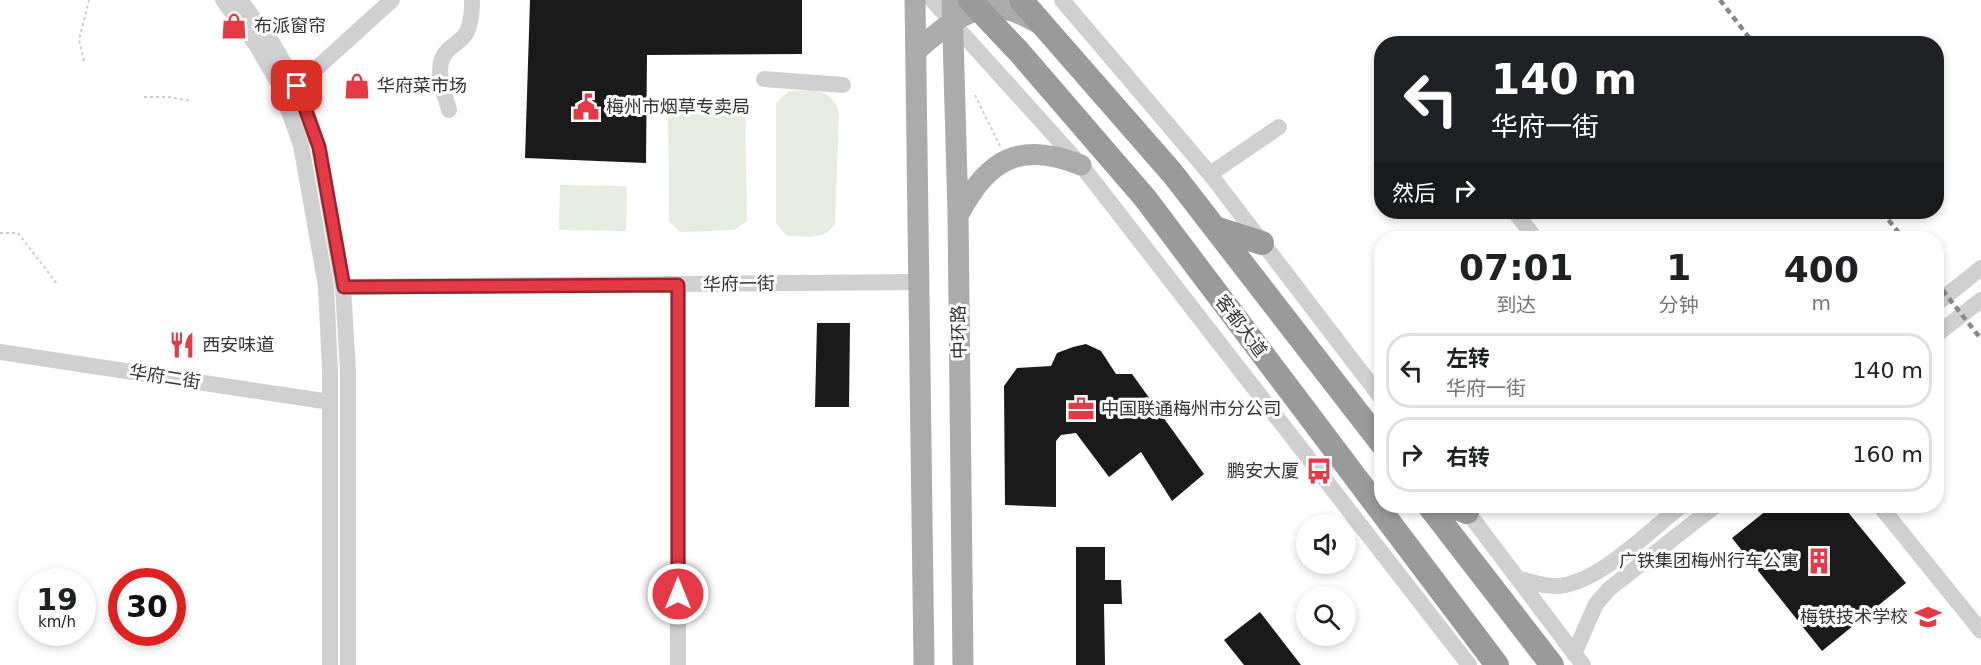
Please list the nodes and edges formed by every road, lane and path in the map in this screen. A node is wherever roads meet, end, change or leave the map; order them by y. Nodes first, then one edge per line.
1 (89, 0) edge
2 (223, 0) edge
3 (240, 0) edge
4 (392, 0) edge
5 (472, 0) edge
6 (915, 0) edge
7 (932, 0) edge
8 (1022, 0) edge
9 (1062, 0) edge
10 (974, 4) edge
11 (952, 10) edge
12 (1048, 28) junction
13 (916, 51) junction
14 (84, 61) dead end
15 (764, 79) dead end
16 (297, 86) junction
17 (843, 86) dead end
18 (975, 95) dead end
19 (144, 97) dead end
20 (192, 101) dead end
21 (449, 110) dead end
22 (1125, 117) junction
23 (1279, 127) dead end
24 (1097, 143) junction
25 (1003, 154) dead end
26 (1081, 165) junction
27 (1210, 174) junction
28 (958, 214) junction
29 (1215, 228) junction
30 (0, 232) edge
31 (1262, 243) junction
32 (1981, 268) edge
33 (919, 282) junction
34 (58, 285) dead end
35 (678, 285) junction
36 (344, 287) junction
37 (1944, 298) edge
38 (1981, 300) edge
39 (1944, 329) edge
40 (0, 352) edge
41 (1374, 389) edge
42 (330, 402) junction
43 (1374, 434) edge
44 (1374, 502) edge
45 (1382, 513) edge
46 (1434, 513) edge
47 (1465, 513) edge
48 (1672, 513) edge
49 (1706, 513) edge
50 (1886, 513) edge
51 (1518, 578) junction
52 (1981, 631) edge
53 (1453, 645) junction
54 (1579, 660) edge
55 (330, 665) edge
56 (348, 665) edge
57 (678, 665) edge
58 (924, 665) edge
59 (963, 665) edge
60 (1450, 665) edge
61 (1469, 665) edge
62 (1497, 665) edge
63 (1552, 665) edge

1 - 14 path
2 - 42 street
3 - 16 street
4 - 16 street
5 - 21 street
6 - 13 main road
7 - 11 street
8 - 12 highway
9 - 27 street
10 - 11 main road
10 - 12 main road
10 - 24 highway, 客都大道
11 - 13 main road
11 - 26 street
11 - 28 main road, 中环路
12 - 22 highway
13 - 33 main road
15 - 17 street
16 - 36 street
18 - 25 path
19 - 20 path
22 - 24 highway
22 - 29 highway
23 - 27 street
24 - 44 highway, 客都大道
26 - 28 main road
26 - 53 street
27 - 31 street
28 - 59 main road, 中环路
29 - 31 highway
29 - 43 highway
30 - 34 path
31 - 41 street
32 - 37 street
33 - 35 street, 华府一街
33 - 58 main road
35 - 36 street, 华府一街
35 - 57 street
36 - 56 street
38 - 39 street
40 - 42 street, 华府二街
42 - 55 street
45 - 62 highway, 客都大道
46 - 63 highway
47 - 51 street
48 - 51 street
49 - 54 street
50 - 52 street
51 - 54 street
53 - 60 street
53 - 61 street

